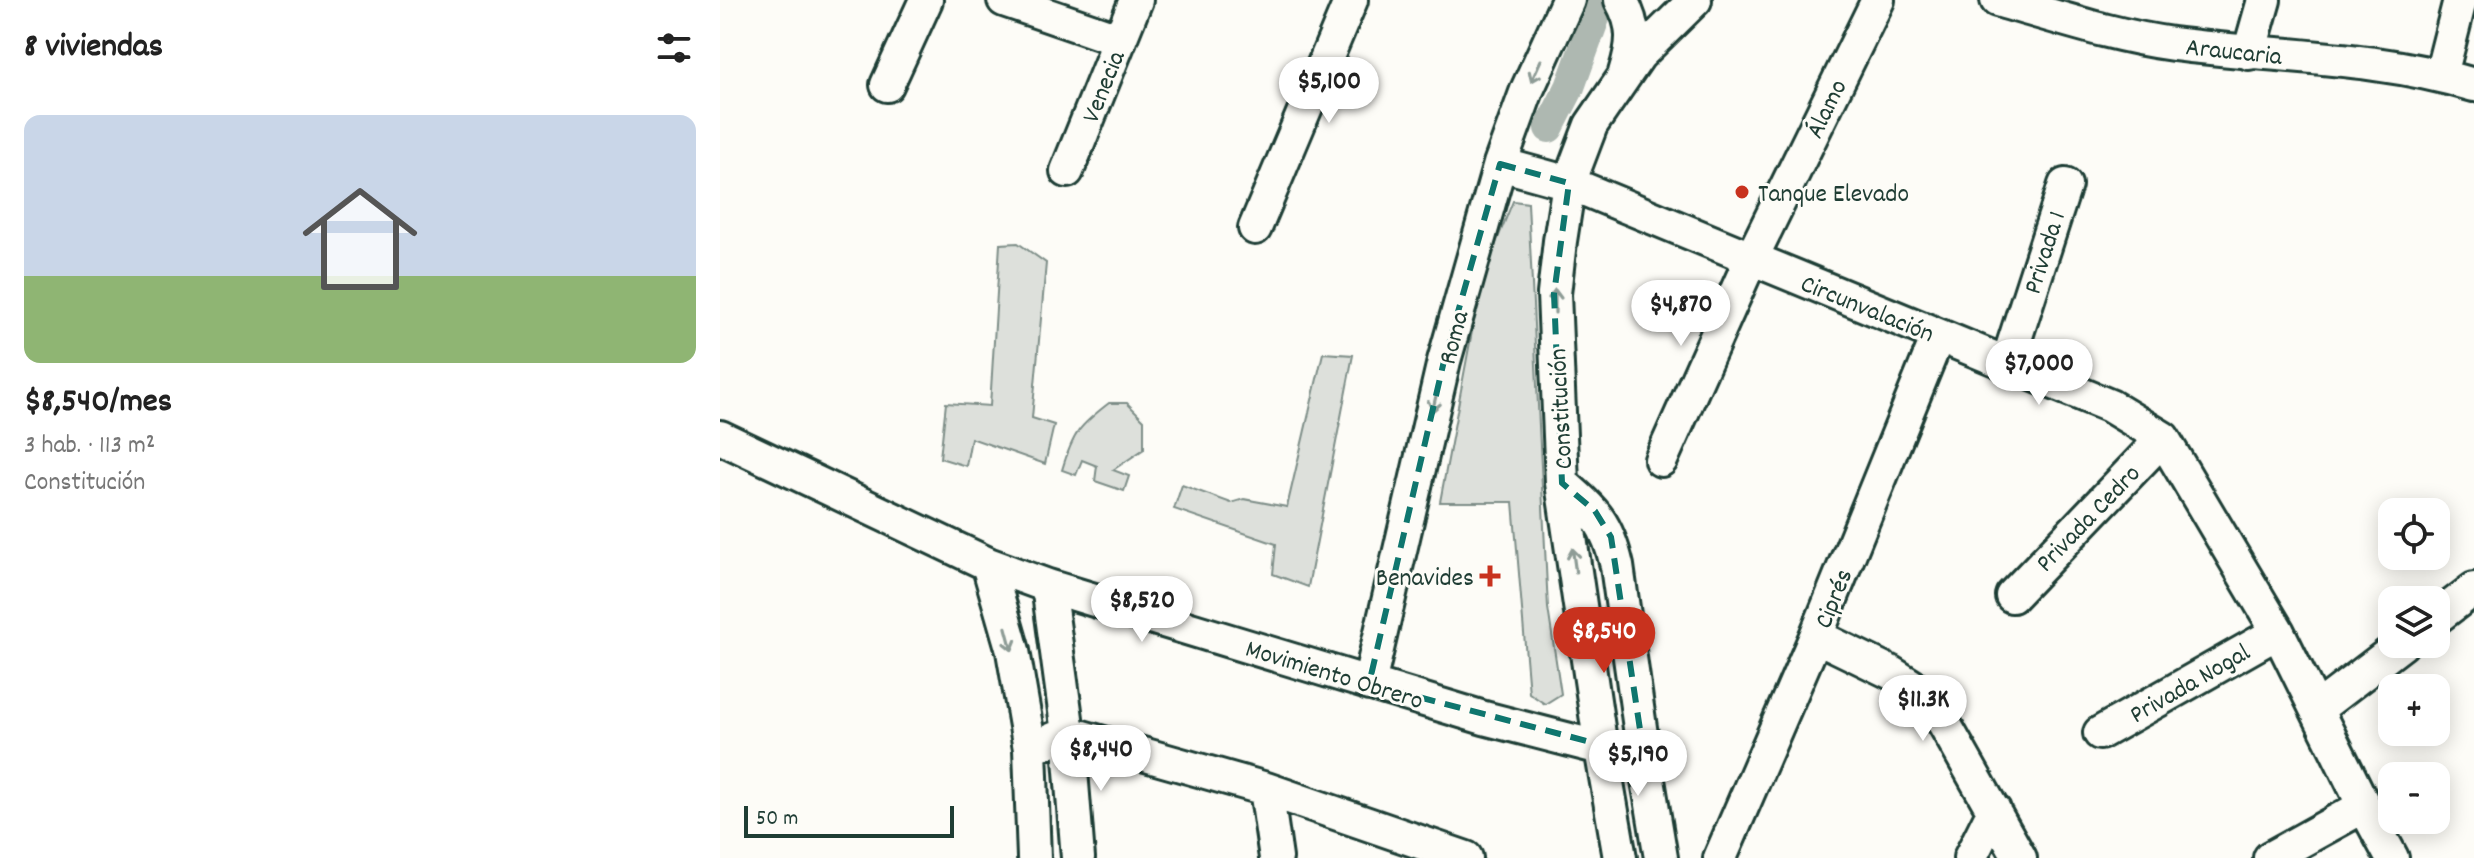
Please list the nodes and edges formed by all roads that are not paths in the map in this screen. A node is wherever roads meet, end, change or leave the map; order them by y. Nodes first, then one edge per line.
1 (926, 0) edge
2 (1004, 0) edge
3 (1136, 0) edge
4 (1351, 0) edge
5 (1568, 0) edge
6 (1621, 0) edge
7 (1695, 0) edge
8 (1878, 0) edge
9 (1997, 0) edge
10 (2264, 0) edge
11 (2460, 0) edge
12 (1120, 40) junction
13 (2249, 53) junction
14 (2441, 75) junction
15 (1624, 76) junction
16 (887, 85) dead end
17 (2474, 85) edge
18 (1500, 164) junction
19 (1067, 171) dead end
20 (1569, 183) junction
21 (2065, 185) dead end
22 (1255, 228) dead end
23 (1751, 259) junction
24 (1938, 336) junction
25 (2007, 364) junction
26 (720, 437) edge
27 (2163, 438) junction
28 (1661, 460) dead end
29 (1562, 483) junction
30 (988, 564) junction
31 (1048, 586) junction
32 (2474, 589) edge
33 (2012, 596) dead end
34 (2450, 607) edge
35 (2278, 632) junction
36 (1816, 636) junction
37 (2384, 658) edge
38 (1369, 684) junction
39 (2317, 709) junction
40 (1068, 733) junction
41 (2100, 733) dead end
42 (1601, 748) junction
43 (1030, 749) junction
44 (1644, 756) junction
45 (1266, 789) junction
46 (2364, 806) junction
47 (1994, 810) junction
48 (1034, 858) edge
49 (1078, 858) edge
50 (1276, 858) edge
51 (1466, 858) edge
52 (1620, 858) edge
53 (1661, 858) edge
54 (1720, 858) edge
55 (1970, 858) edge
56 (2020, 858) edge
57 (2270, 858) edge
58 (2392, 858) edge

1 - 16 street
2 - 12 street
3 - 12 street, Venecia
4 - 22 street
5 -> 18 street, Roma
6 - 15 street
7 - 15 street, Constitución
8 - 23 street, Álamo
9 - 13 street, Araucaria
10 - 13 street
11 - 14 street
12 - 19 street, Venecia
13 - 14 street, Araucaria
14 - 17 street, Araucaria
15 - 20 street, Constitución
18 - 20 street, Circunvalación
18 -> 38 street, Roma
20 - 23 street, Circunvalación
29 -> 20 street, Constitución
21 - 25 street, Privada 1
23 - 24 street, Circunvalación
23 - 28 street, Álamo
24 - 25 street, Circunvalación
24 - 36 street, Ciprés
25 - 27 street, Circunvalación
26 - 30 street, Movimiento Obrero
27 - 33 street, Privada Cedro
27 - 35 street, Circunvalación
42 -> 29 street, Constitución
29 - 44 street
30 - 31 street, Movimiento Obrero
30 -> 43 street
31 - 38 street, Movimiento Obrero
31 - 40 street
32 - 34 street
35 - 39 street, Circunvalación
35 - 41 street, Privada Nogal
36 - 47 street
36 - 54 street, Ciprés
37 - 39 street
38 - 42 street, Movimiento Obrero
39 - 46 street, Circunvalación
40 - 43 street
40 - 45 street
40 - 49 street
42 - 44 street, Movimiento Obrero
42 - 52 street, Constitución
43 - 48 street
44 - 53 street
45 - 50 street
45 - 51 street
46 - 57 street
46 - 58 street, Circunvalación
47 - 55 street
47 - 56 street

